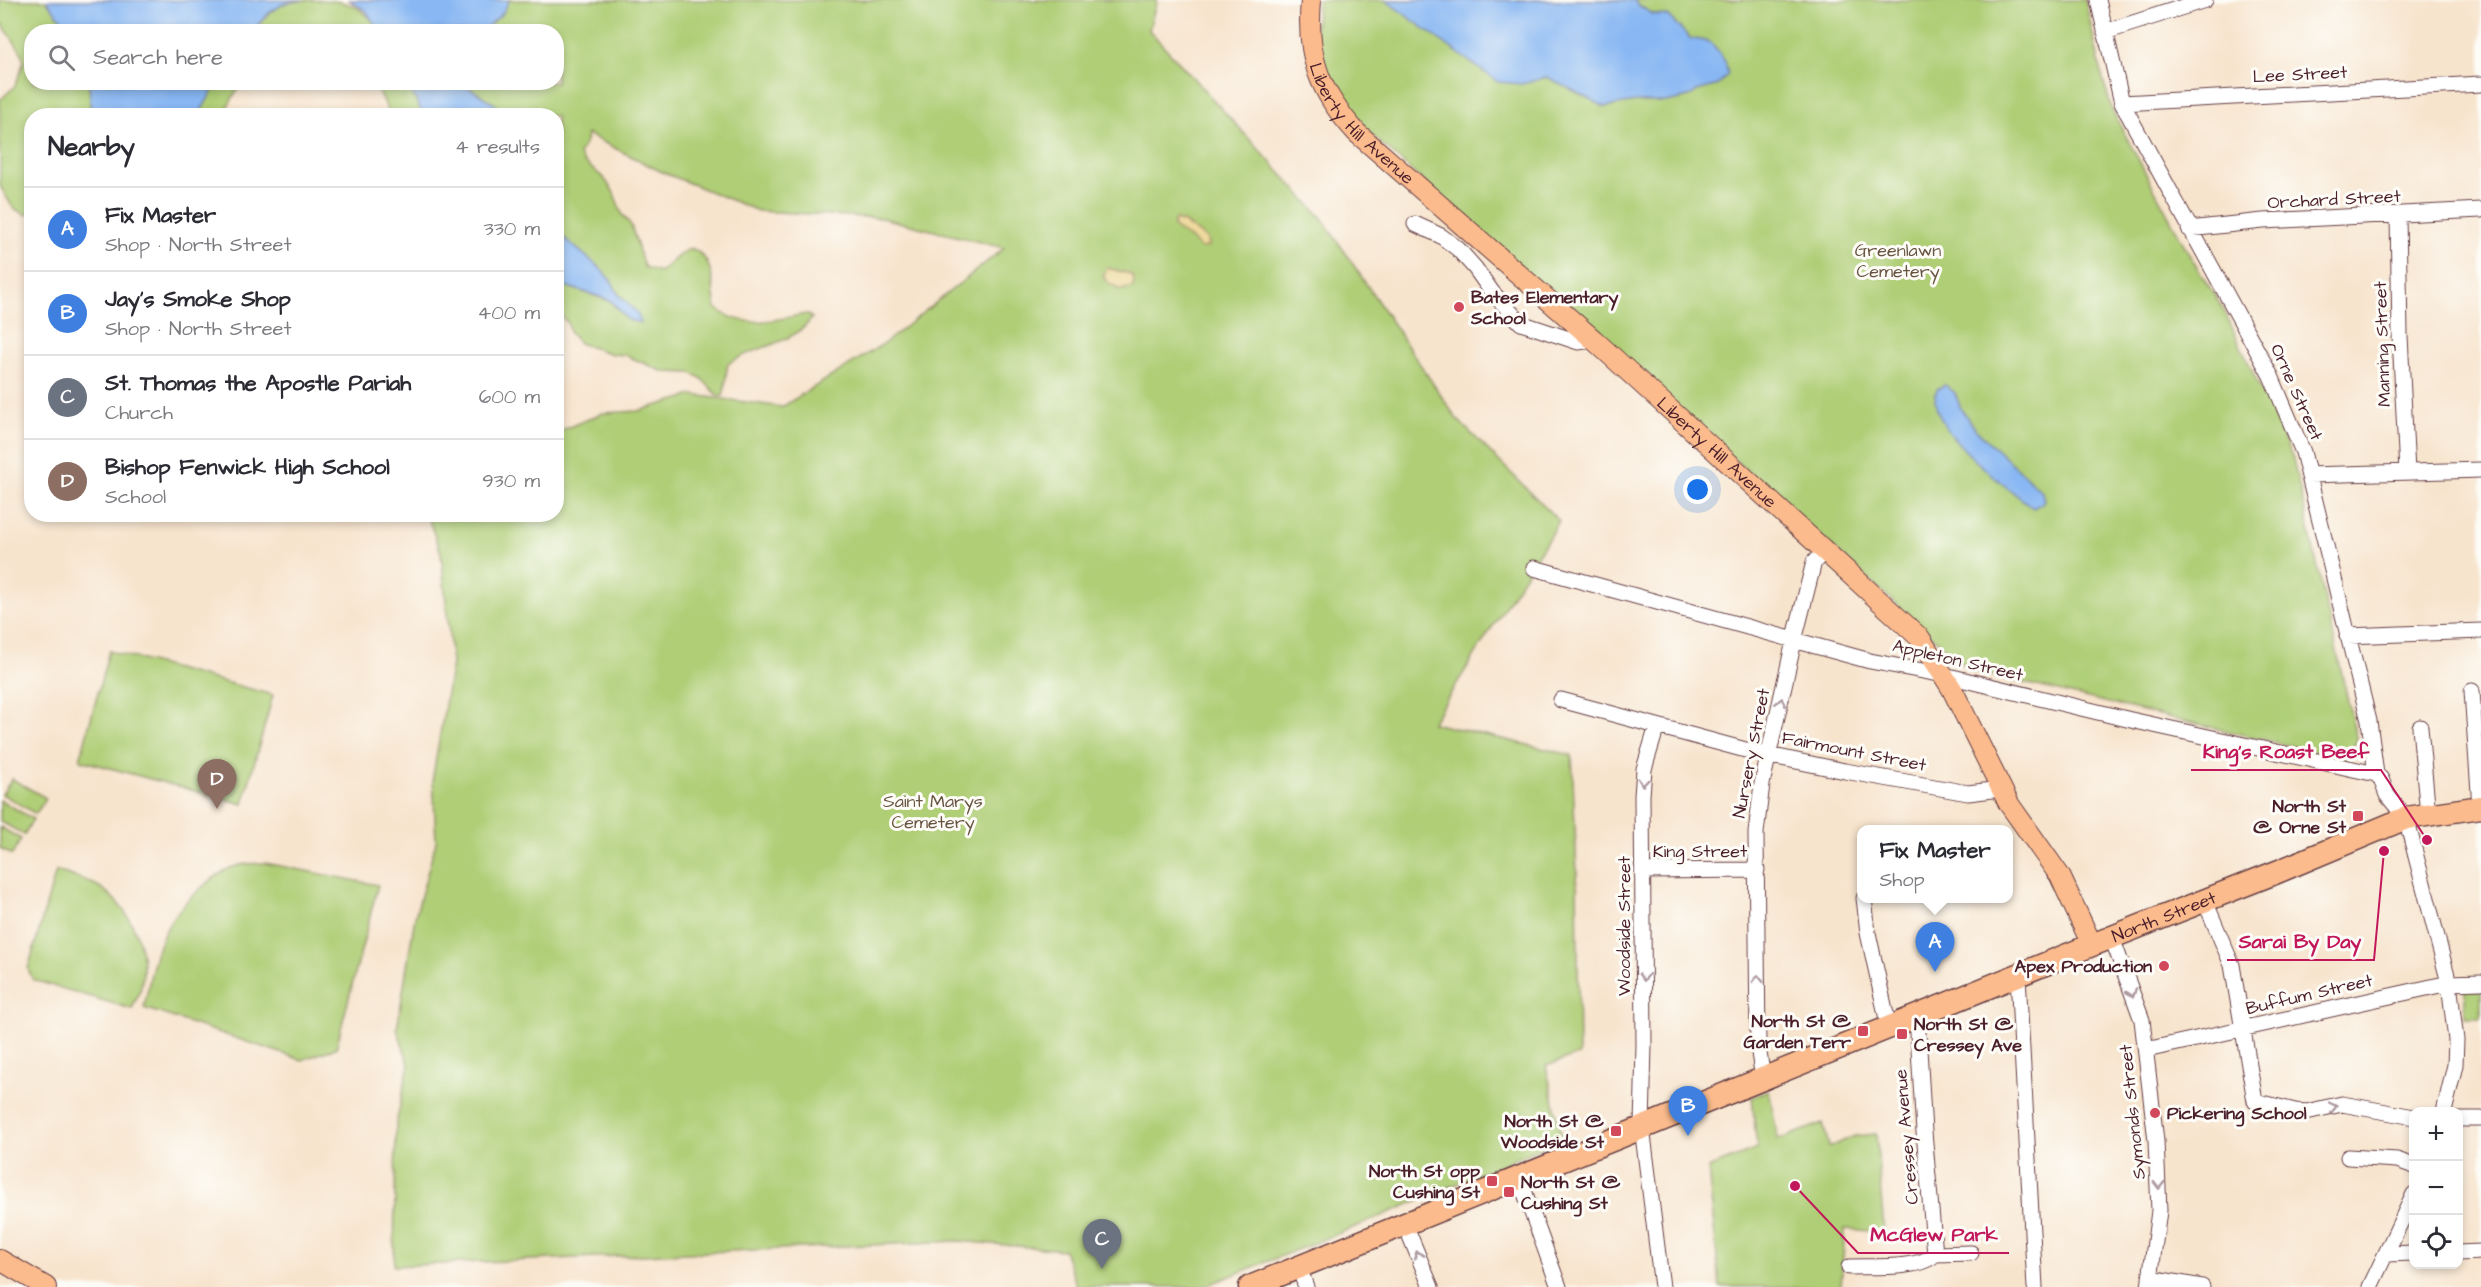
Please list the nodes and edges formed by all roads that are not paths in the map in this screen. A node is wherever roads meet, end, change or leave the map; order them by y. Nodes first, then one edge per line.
1 (1311, 0) edge
2 (2098, 0) edge
3 (2205, 0) edge
4 (2105, 32) junction
5 (2481, 84) edge
6 (2122, 103) junction
7 (2481, 210) edge
8 (2398, 215) junction
9 (1415, 224) dead end
10 (2189, 229) junction
11 (1593, 340) junction
12 (2481, 470) edge
13 (2407, 472) junction
14 (2309, 475) junction
15 (1826, 550) junction
16 (1534, 568) dead end
17 (2481, 631) edge
18 (2347, 636) junction
19 (1794, 641) junction
20 (1944, 675) junction
21 (2472, 691) dead end
22 (1561, 700) dead end
23 (1657, 726) junction
24 (2420, 727) dead end
25 (1770, 755) junction
26 (2376, 774) junction
27 (2001, 789) junction
28 (2481, 807) edge
29 (2417, 816) junction
30 (1757, 870) junction
31 (1643, 871) junction
32 (2205, 901) junction
33 (1865, 903) edge
34 (2102, 941) junction
35 (2018, 976) junction
36 (2481, 982) edge
37 (2449, 983) junction
38 (1917, 1016) junction
39 (1889, 1028) junction
40 (2244, 1029) junction
41 (2146, 1050) junction
42 (1763, 1079) junction
43 (2445, 1107) edge
44 (2409, 1115) edge
45 (2463, 1119) edge
46 (2481, 1119) edge
47 (1642, 1127) junction
48 (2348, 1157) dead end
49 (2409, 1164) edge
50 (1519, 1177) junction
51 (2409, 1205) edge
52 (1405, 1224) junction
53 (2481, 1252) edge
54 (1971, 1253) dead end
55 (2409, 1253) edge
56 (2463, 1253) edge
57 (1935, 1254) junction
58 (2386, 1254) junction
59 (0, 1260) edge
60 (1850, 1267) dead end
61 (1302, 1277) edge
62 (2149, 1282) edge
63 (45, 1287) edge
64 (1250, 1287) edge
65 (1431, 1287) edge
66 (1559, 1287) edge
67 (1662, 1287) edge
68 (2036, 1287) edge
69 (2202, 1287) edge
70 (2370, 1287) edge

1 - 11 main road, Liberty Hill Avenue
2 - 4 street, Orne Street
3 - 4 street
4 - 6 street, Orne Street
5 - 6 street, Lee Street
6 - 10 street, Orne Street
7 - 8 street, Orchard Street
8 - 10 street, Orchard Street
8 - 13 street, Manning Street
9 - 11 street
10 - 14 street, Orne Street
11 - 15 main road, Liberty Hill Avenue
12 - 13 street
13 - 14 street
14 - 18 street, Orne Street
15 - 19 street, Nursery Street
15 - 20 main road, Liberty Hill Avenue
16 - 19 street, Appleton Street
17 - 18 street
18 - 26 street, Orne Street
19 - 20 street, Appleton Street
25 -> 19 street, Nursery Street
20 - 26 street, Appleton Street
20 - 27 main road, Liberty Hill Avenue
21 - 28 street
22 - 23 street, Fairmount Street
23 - 25 street, Fairmount Street
23 -> 31 street, Woodside Street
24 - 29 street
25 - 27 street, Fairmount Street
25 - 30 street, Nursery Street
26 - 29 street, Orne Street
27 - 34 main road, Liberty Hill Avenue
28 - 29 highway, North Street
29 - 32 highway, North Street
29 - 37 street
30 - 31 street, King Street
42 -> 30 street, Nursery Street
31 -> 47 street, Woodside Street
32 - 34 highway, North Street
32 - 40 street
33 - 39 street
34 - 35 highway, North Street
34 -> 41 street, Symonds Street
35 - 38 highway, North Street
35 - 68 street
36 - 37 street, Buffum Street
37 - 40 street, Buffum Street
37 - 43 street
38 - 39 highway, North Street
38 - 57 street, Cressey Avenue
39 - 42 highway, North Street
40 - 41 street, Buffum Street
40 -> 44 street
41 -> 62 street, Symonds Street
42 - 47 highway, North Street
45 - 46 street
47 - 50 highway, North Street
47 - 67 street, Woodside Street
48 - 49 street
50 - 52 highway, North Street
50 - 66 street
51 - 58 street
52 - 61 highway, North Street
65 -> 52 street
53 - 56 street
54 - 57 street
55 - 58 street
57 - 60 street
58 - 70 street
59 - 63 main road
61 - 64 highway, North Street
62 - 69 street

